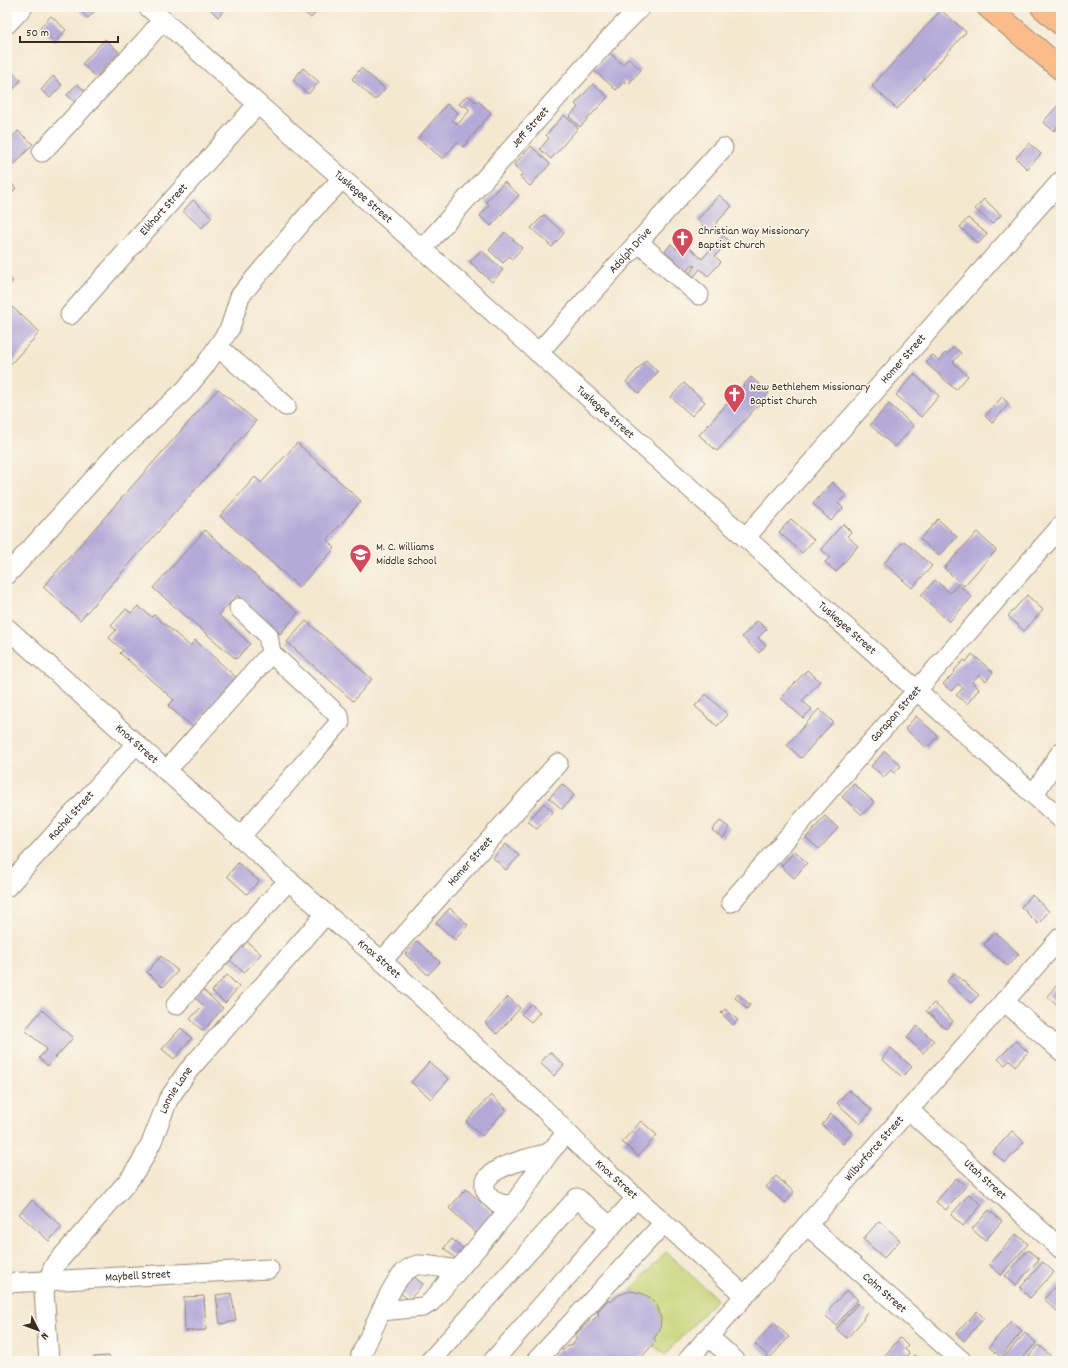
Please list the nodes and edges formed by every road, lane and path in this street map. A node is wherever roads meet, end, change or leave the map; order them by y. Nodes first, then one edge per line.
1 (23, 7) edge
2 (148, 7) edge
3 (641, 7) edge
4 (1042, 7) edge
5 (992, 8) edge
6 (163, 20) junction
7 (7, 24) edge
8 (1061, 24) edge
9 (1061, 69) edge
10 (258, 105) junction
11 (723, 148) dead end
12 (42, 152) dead end
13 (342, 179) junction
14 (1061, 181) edge
15 (638, 242) junction
16 (422, 249) junction
17 (699, 294) dead end
18 (70, 315) dead end
19 (218, 347) junction
20 (538, 353) junction
21 (286, 406) dead end
22 (1061, 526) edge
23 (745, 538) junction
24 (7, 575) edge
25 (239, 608) dead end
26 (7, 628) edge
27 (271, 654) junction
28 (917, 690) junction
29 (136, 744) junction
30 (1061, 752) edge
31 (558, 763) dead end
32 (166, 771) junction
33 (1034, 794) junction
34 (1061, 819) edge
35 (240, 837) junction
36 (289, 880) junction
37 (7, 887) edge
38 (731, 902) dead end
39 (326, 914) junction
40 (1061, 937) edge
41 (382, 961) junction
42 (1004, 1001) junction
43 (176, 1005) dead end
44 (7, 1026) edge
45 (10, 1029) dead end
46 (1061, 1051) edge
47 (909, 1110) junction
48 (567, 1133) junction
49 (549, 1154) junction
50 (636, 1198) junction
51 (514, 1204) junction
52 (664, 1223) junction
53 (807, 1225) junction
54 (611, 1227) junction
55 (1061, 1249) edge
56 (269, 1269) dead end
57 (458, 1270) junction
58 (48, 1280) junction
59 (7, 1282) edge
60 (745, 1296) junction
61 (381, 1311) junction
62 (709, 1337) junction
63 (49, 1361) edge
64 (360, 1361) edge
65 (430, 1361) edge
66 (493, 1361) edge
67 (536, 1361) edge
68 (687, 1361) edge
69 (736, 1361) edge
70 (962, 1361) edge

1 - 7 street
2 - 6 street, Tuskegee Street
3 - 16 street, Jeff Street
4 - 8 main road
5 - 9 main road
6 - 10 street, Tuskegee Street
6 - 12 street
10 - 13 street, Tuskegee Street
10 - 18 street, Elkhart Street
11 - 15 street, Adolph Drive
13 - 16 street, Tuskegee Street
13 - 19 street
14 - 23 street, Homer Street
15 - 17 street
15 - 20 street, Adolph Drive
16 - 20 street, Tuskegee Street
19 - 21 street
19 - 24 street
20 - 23 street, Tuskegee Street
22 - 28 street, Garapan Street
23 - 28 street, Tuskegee Street
25 - 27 street
26 - 29 street, Knox Street
27 - 32 street
27 - 35 street
28 - 33 street, Tuskegee Street
28 - 38 street, Garapan Street
29 - 32 street, Knox Street
29 - 37 street, Rachel Street
30 - 33 street
31 - 41 street, Homer Street
32 - 35 street, Knox Street
33 - 34 street, Tuskegee Street
35 - 36 street, Knox Street
36 - 39 street, Knox Street
36 - 43 street
39 - 41 street, Knox Street
39 - 58 street, Lonnie Lane
40 - 42 street, Wilburforce Street
41 - 48 street, Knox Street
42 - 46 street
42 - 47 street, Wilburforce Street
44 - 45 path
47 - 53 street, Wilburforce Street
47 - 55 street, Utah Street
48 - 49 street
48 - 50 street, Knox Street
49 - 51 street
49 - 51 street
50 - 52 street, Knox Street
50 - 54 street
51 - 57 street
52 - 60 street, Knox Street
52 - 67 street
53 - 60 street, Wilburforce Street
53 - 70 street, Cohn Street
54 - 65 street
54 - 66 street
56 - 58 street, Maybell Street
57 - 61 street
57 - 61 street
58 - 59 street, Maybell Street
58 - 63 street, Lonnie Lane
60 - 62 street, Wilburforce Street
61 - 64 street
62 - 68 street, Wilburforce Street
62 - 69 street

